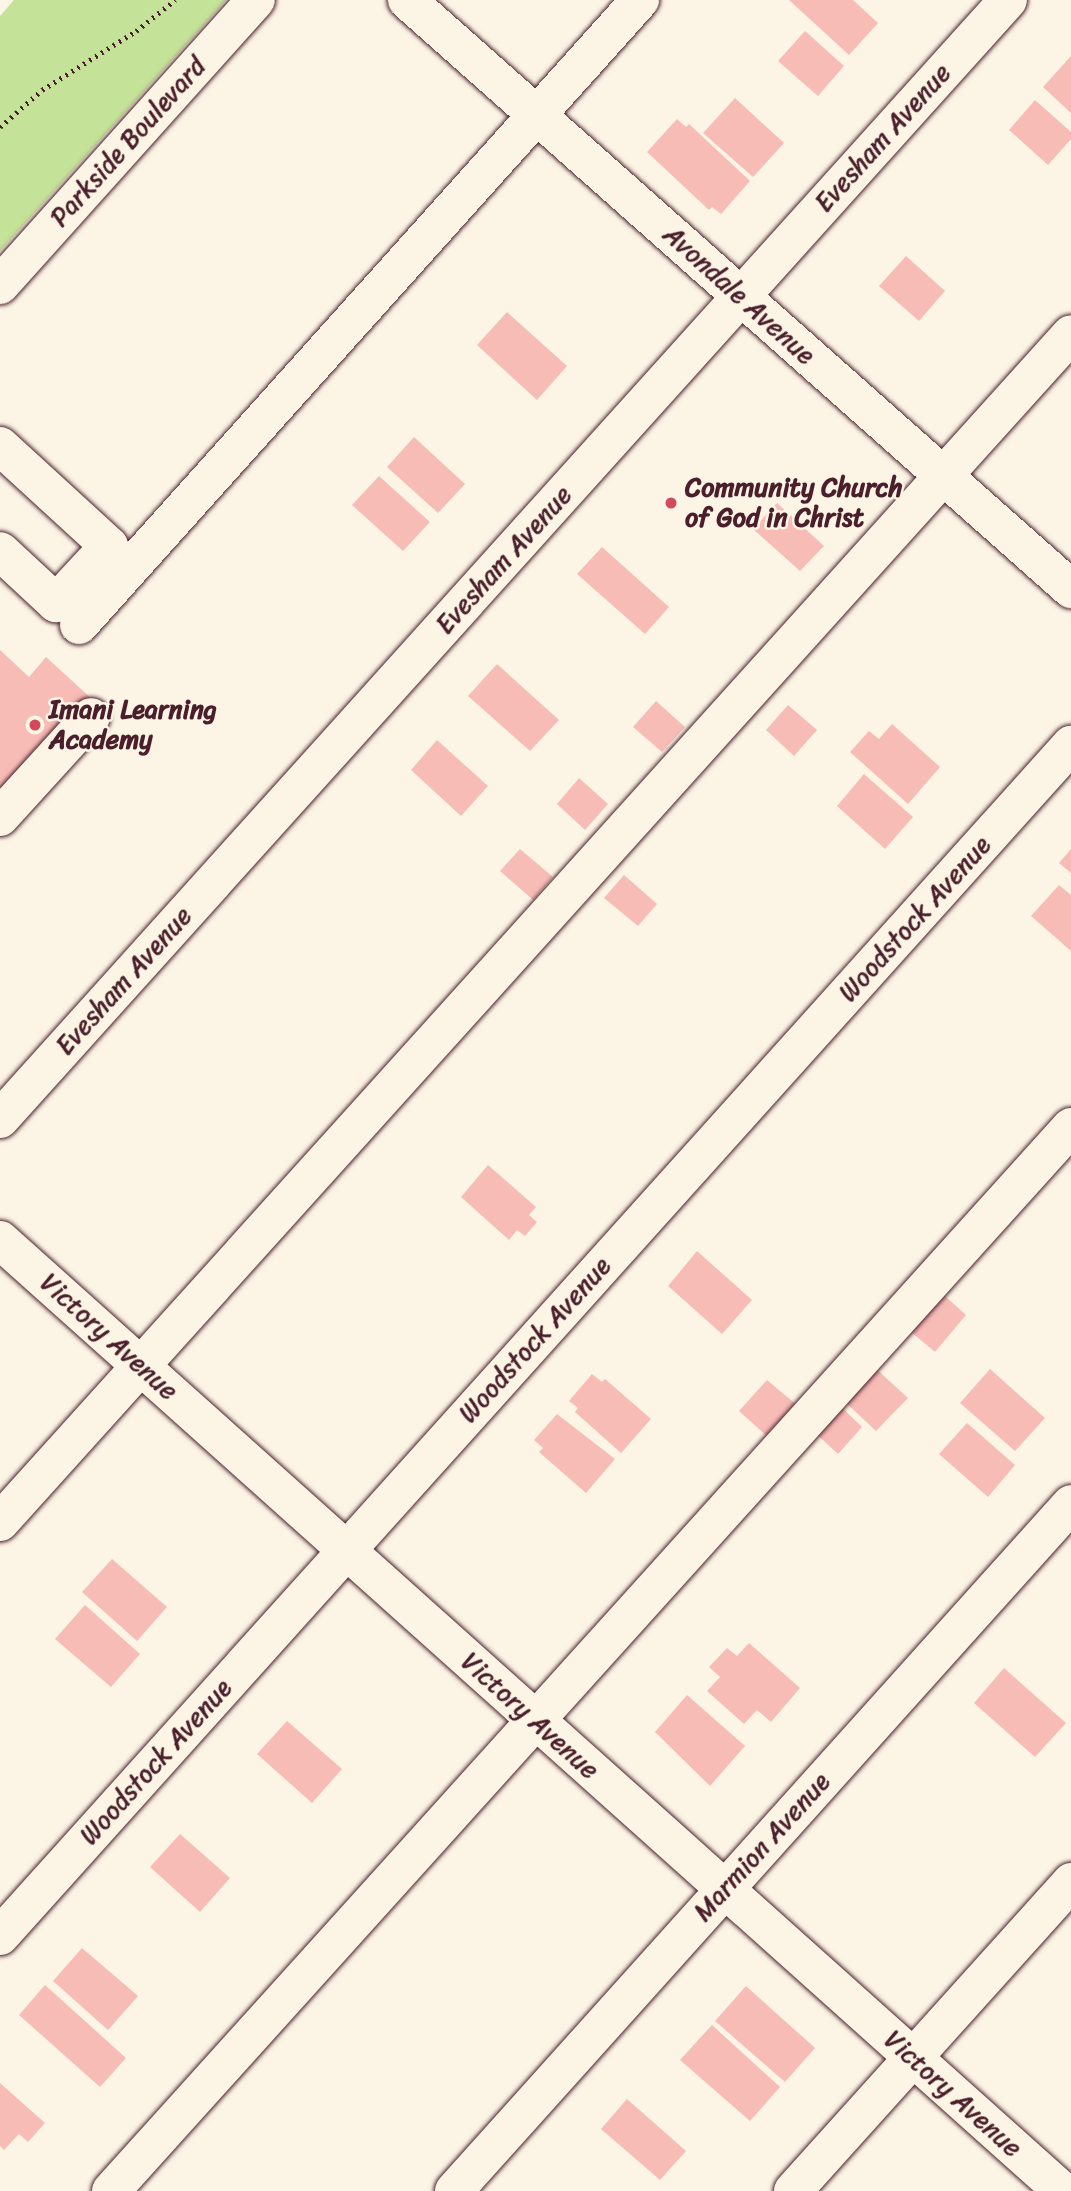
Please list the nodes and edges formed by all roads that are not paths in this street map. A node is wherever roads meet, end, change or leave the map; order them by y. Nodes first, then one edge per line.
1 (256, 0) edge
2 (407, 0) edge
3 (640, 0) edge
4 (1008, 0) edge
5 (537, 115) junction
6 (0, 285) edge
7 (741, 296) junction
8 (1071, 334) edge
9 (0, 446) edge
10 (943, 476) junction
11 (0, 551) edge
12 (1071, 589) edge
13 (79, 625) dead end
14 (90, 717) dead end
15 (1071, 746) edge
16 (0, 817) edge
17 (0, 1119) edge
18 (1071, 1127) edge
19 (0, 1240) edge
20 (141, 1366) junction
21 (1071, 1504) edge
22 (0, 1522) edge
23 (347, 1549) junction
24 (535, 1722) junction
25 (1071, 1882) edge
26 (724, 1889) junction
27 (0, 1936) edge
28 (913, 2058) junction
29 (111, 2191) edge
30 (454, 2191) edge
31 (793, 2191) edge
32 (1062, 2191) edge

1 - 6 street, Parkside Boulevard
2 - 5 street, Avondale Avenue
3 - 5 street
4 - 7 street, Evesham Avenue
5 - 7 street, Avondale Avenue
5 - 13 street
7 - 10 street, Avondale Avenue
7 - 17 street, Evesham Avenue
8 - 10 street
9 - 11 street
10 - 12 street, Avondale Avenue
10 - 20 street
14 - 16 street
15 - 23 street, Woodstock Avenue
18 - 24 street
19 - 20 street, Victory Avenue
20 - 22 street
20 - 23 street, Victory Avenue
21 - 26 street, Marmion Avenue
23 - 24 street, Victory Avenue
23 - 27 street, Woodstock Avenue
24 - 26 street, Victory Avenue
24 - 29 street
25 - 28 street
26 - 28 street, Victory Avenue
26 - 30 street, Marmion Avenue
28 - 31 street
28 - 32 street, Victory Avenue

